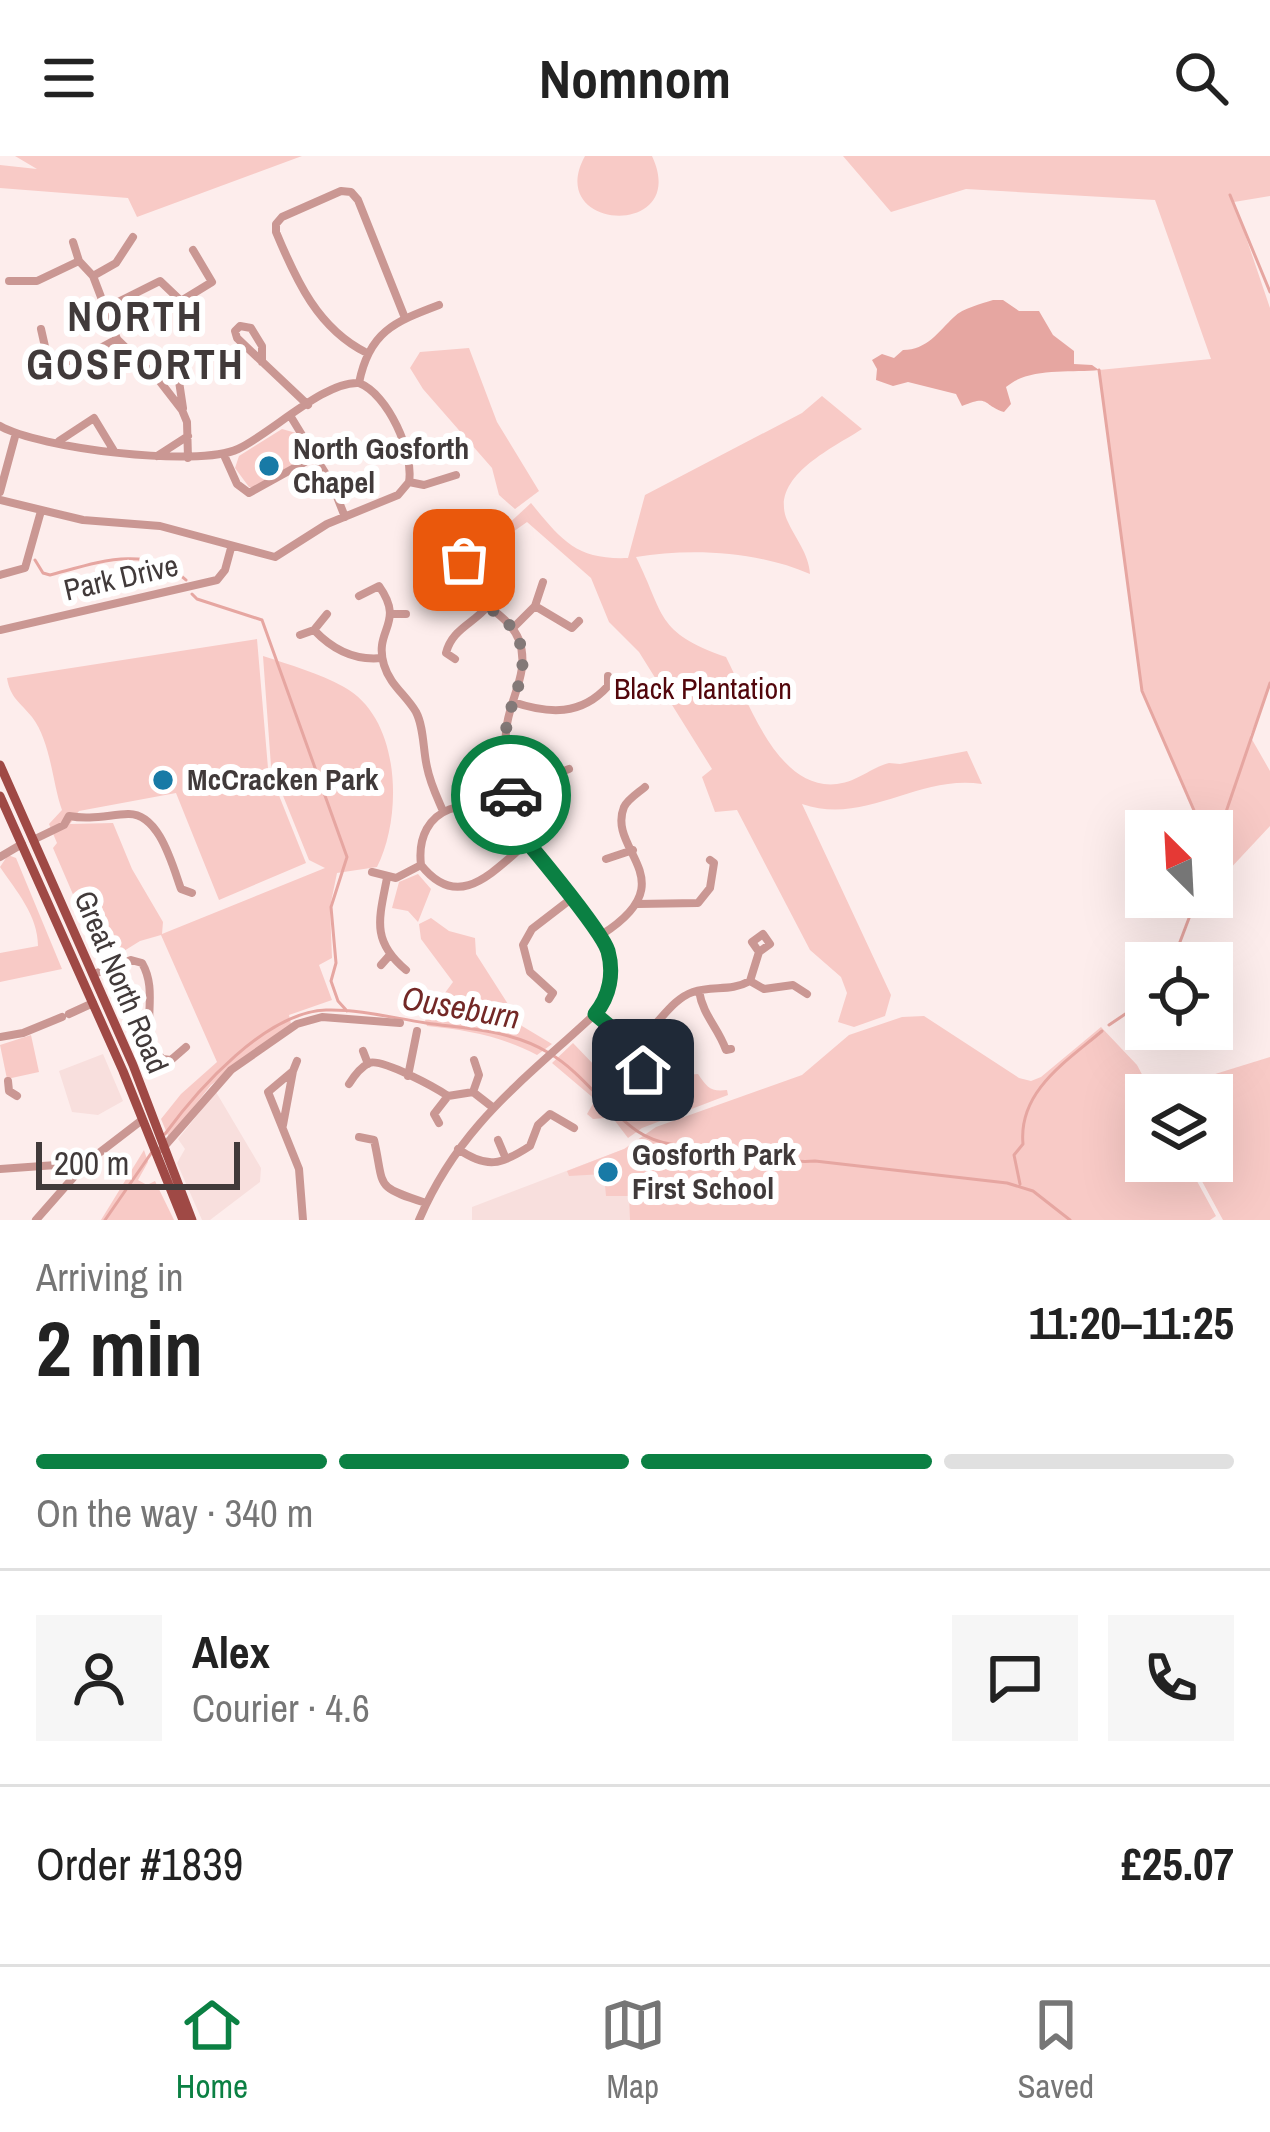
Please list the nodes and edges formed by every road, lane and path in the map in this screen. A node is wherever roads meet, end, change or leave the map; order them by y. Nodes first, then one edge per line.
1 (133, 237) dead end
2 (73, 242) dead end
3 (193, 250) dead end
4 (79, 261) junction
5 (93, 276) junction
6 (9, 281) dead end
7 (439, 305) dead end
8 (106, 308) junction
9 (405, 318) junction
10 (41, 328) dead end
11 (117, 339) junction
12 (367, 353) junction
13 (262, 362) junction
14 (158, 379) junction
15 (359, 383) junction
16 (308, 406) junction
17 (182, 410) junction
18 (291, 417) junction
19 (0, 426) edge
20 (16, 433) junction
21 (188, 436) junction
22 (58, 442) junction
23 (115, 452) junction
24 (224, 454) junction
25 (156, 457) junction
26 (314, 457) junction
27 (188, 458) junction
28 (455, 475) dead end
29 (409, 482) junction
30 (0, 496) edge
31 (41, 511) junction
32 (345, 517) junction
33 (231, 548) junction
34 (479, 553) dead end
35 (437, 560) dead end
36 (471, 564) junction
37 (0, 575) edge
38 (543, 582) dead end
39 (359, 596) dead end
40 (488, 606) junction
41 (535, 606) junction
42 (327, 614) dead end
43 (392, 614) junction
44 (406, 614) dead end
45 (513, 628) junction
46 (576, 628) dead end
47 (0, 629) edge
48 (442, 629) dead end
49 (314, 630) junction
50 (300, 635) dead end
51 (452, 635) junction
52 (382, 658) junction
53 (455, 659) dead end
54 (619, 690) dead end
55 (514, 702) junction
56 (0, 765) edge
57 (569, 770) dead end
58 (511, 775) junction
59 (644, 790) dead end
60 (0, 796) edge
61 (443, 811) junction
62 (502, 815) junction
63 (28, 842) junction
64 (526, 843) junction
65 (633, 850) junction
66 (0, 857) edge
67 (606, 859) dead end
68 (715, 863) dead end
69 (421, 866) junction
70 (372, 872) dead end
71 (387, 878) junction
72 (192, 892) dead end
73 (571, 899) junction
74 (637, 904) junction
75 (601, 935) junction
76 (759, 952) dead end
77 (389, 956) junction
78 (381, 965) dead end
79 (406, 970) dead end
80 (94, 974) junction
81 (750, 982) junction
82 (699, 991) junction
83 (807, 994) dead end
84 (553, 995) dead end
85 (93, 1003) junction
86 (595, 1014) junction
87 (400, 1023) dead end
88 (417, 1030) dead end
89 (0, 1037) edge
90 (632, 1039) junction
91 (187, 1046) dead end
92 (727, 1051) dead end
93 (363, 1052) dead end
94 (368, 1064) junction
95 (480, 1066) dead end
96 (648, 1073) dead end
97 (408, 1076) junction
98 (350, 1084) dead end
99 (472, 1092) junction
100 (448, 1096) junction
101 (491, 1106) junction
102 (434, 1117) dead end
103 (142, 1120) junction
104 (283, 1126) junction
105 (574, 1128) dead end
106 (359, 1137) dead end
107 (154, 1139) junction
108 (498, 1140) dead end
109 (458, 1149) junction
110 (159, 1152) junction
111 (506, 1159) junction
112 (86, 1163) junction
113 (0, 1169) edge
114 (426, 1203) junction
115 (36, 1220) edge
116 (188, 1220) edge
117 (303, 1220) edge
118 (419, 1220) edge

1 - 5 street
2 - 4 street
3 - 8 street
4 - 5 street
4 - 6 street
5 - 8 street
7 - 9 street
8 - 11 street
9 - 12 street
9 - 12 street
10 - 11 street
11 - 14 street
12 - 15 street
13 - 13 street
13 - 16 street
14 - 17 street
14 - 17 street
15 - 16 street
15 - 29 street
16 - 18 street
17 - 21 street
18 - 24 street
18 - 26 street
19 - 20 street
20 - 22 street
20 - 30 street
21 - 25 street
21 - 27 street
22 - 23 street
22 - 23 street
23 - 25 street
24 - 26 street
24 - 27 street
25 - 27 street
26 - 32 street
28 - 29 street
29 - 32 street
30 - 31 street
31 - 33 street
31 - 37 street
32 - 33 street
33 - 47 street, Park Drive
34 - 36 street
35 - 36 street
36 - 40 street
38 - 41 street
39 - 43 street
40 - 45 street
40 - 51 street
41 - 45 street
41 - 46 street
42 - 49 street
43 - 44 street
43 - 52 street
45 - 55 street
48 - 51 street
49 - 50 street
49 - 52 street
51 - 53 street
52 - 61 street
54 - 55 street
55 - 58 street
56 - 63 main road, Great North Road
57 - 58 street
58 - 62 street
59 - 65 street
60 - 63 main road, Great North Road
61 - 62 street
61 - 69 street
62 - 64 street
63 - 66 street
63 - 72 street
63 - 80 main road, Great North Road
63 - 85 main road, Great North Road
64 - 69 street
64 - 73 street
65 - 67 street
65 - 74 street
68 - 74 street
69 - 71 street
70 - 71 street
71 - 77 street
73 - 75 street
73 - 84 street
74 - 75 street
75 - 86 street
76 - 81 street
77 - 78 street
77 - 79 street
80 - 91 street
80 - 107 main road, Great North Road
81 - 82 street
81 - 83 street
82 - 90 street
82 - 92 street
85 - 89 street
85 - 103 main road, Great North Road
86 - 90 street
86 - 101 street
87 - 110 street
88 - 97 street
90 - 96 street
93 - 94 street
94 - 97 street
94 - 98 street
95 - 99 street
97 - 100 street
99 - 100 street
99 - 101 street
100 - 102 street
101 - 109 street
103 - 107 main road, Great North Road
103 - 112 street
104 - 104 street
104 - 117 street
105 - 111 street
106 - 114 street
107 - 110 main road, Great North Road
108 - 111 street
109 - 111 street
109 - 114 street
110 - 116 main road, Great North Road
112 - 113 street
112 - 115 street
114 - 118 street

